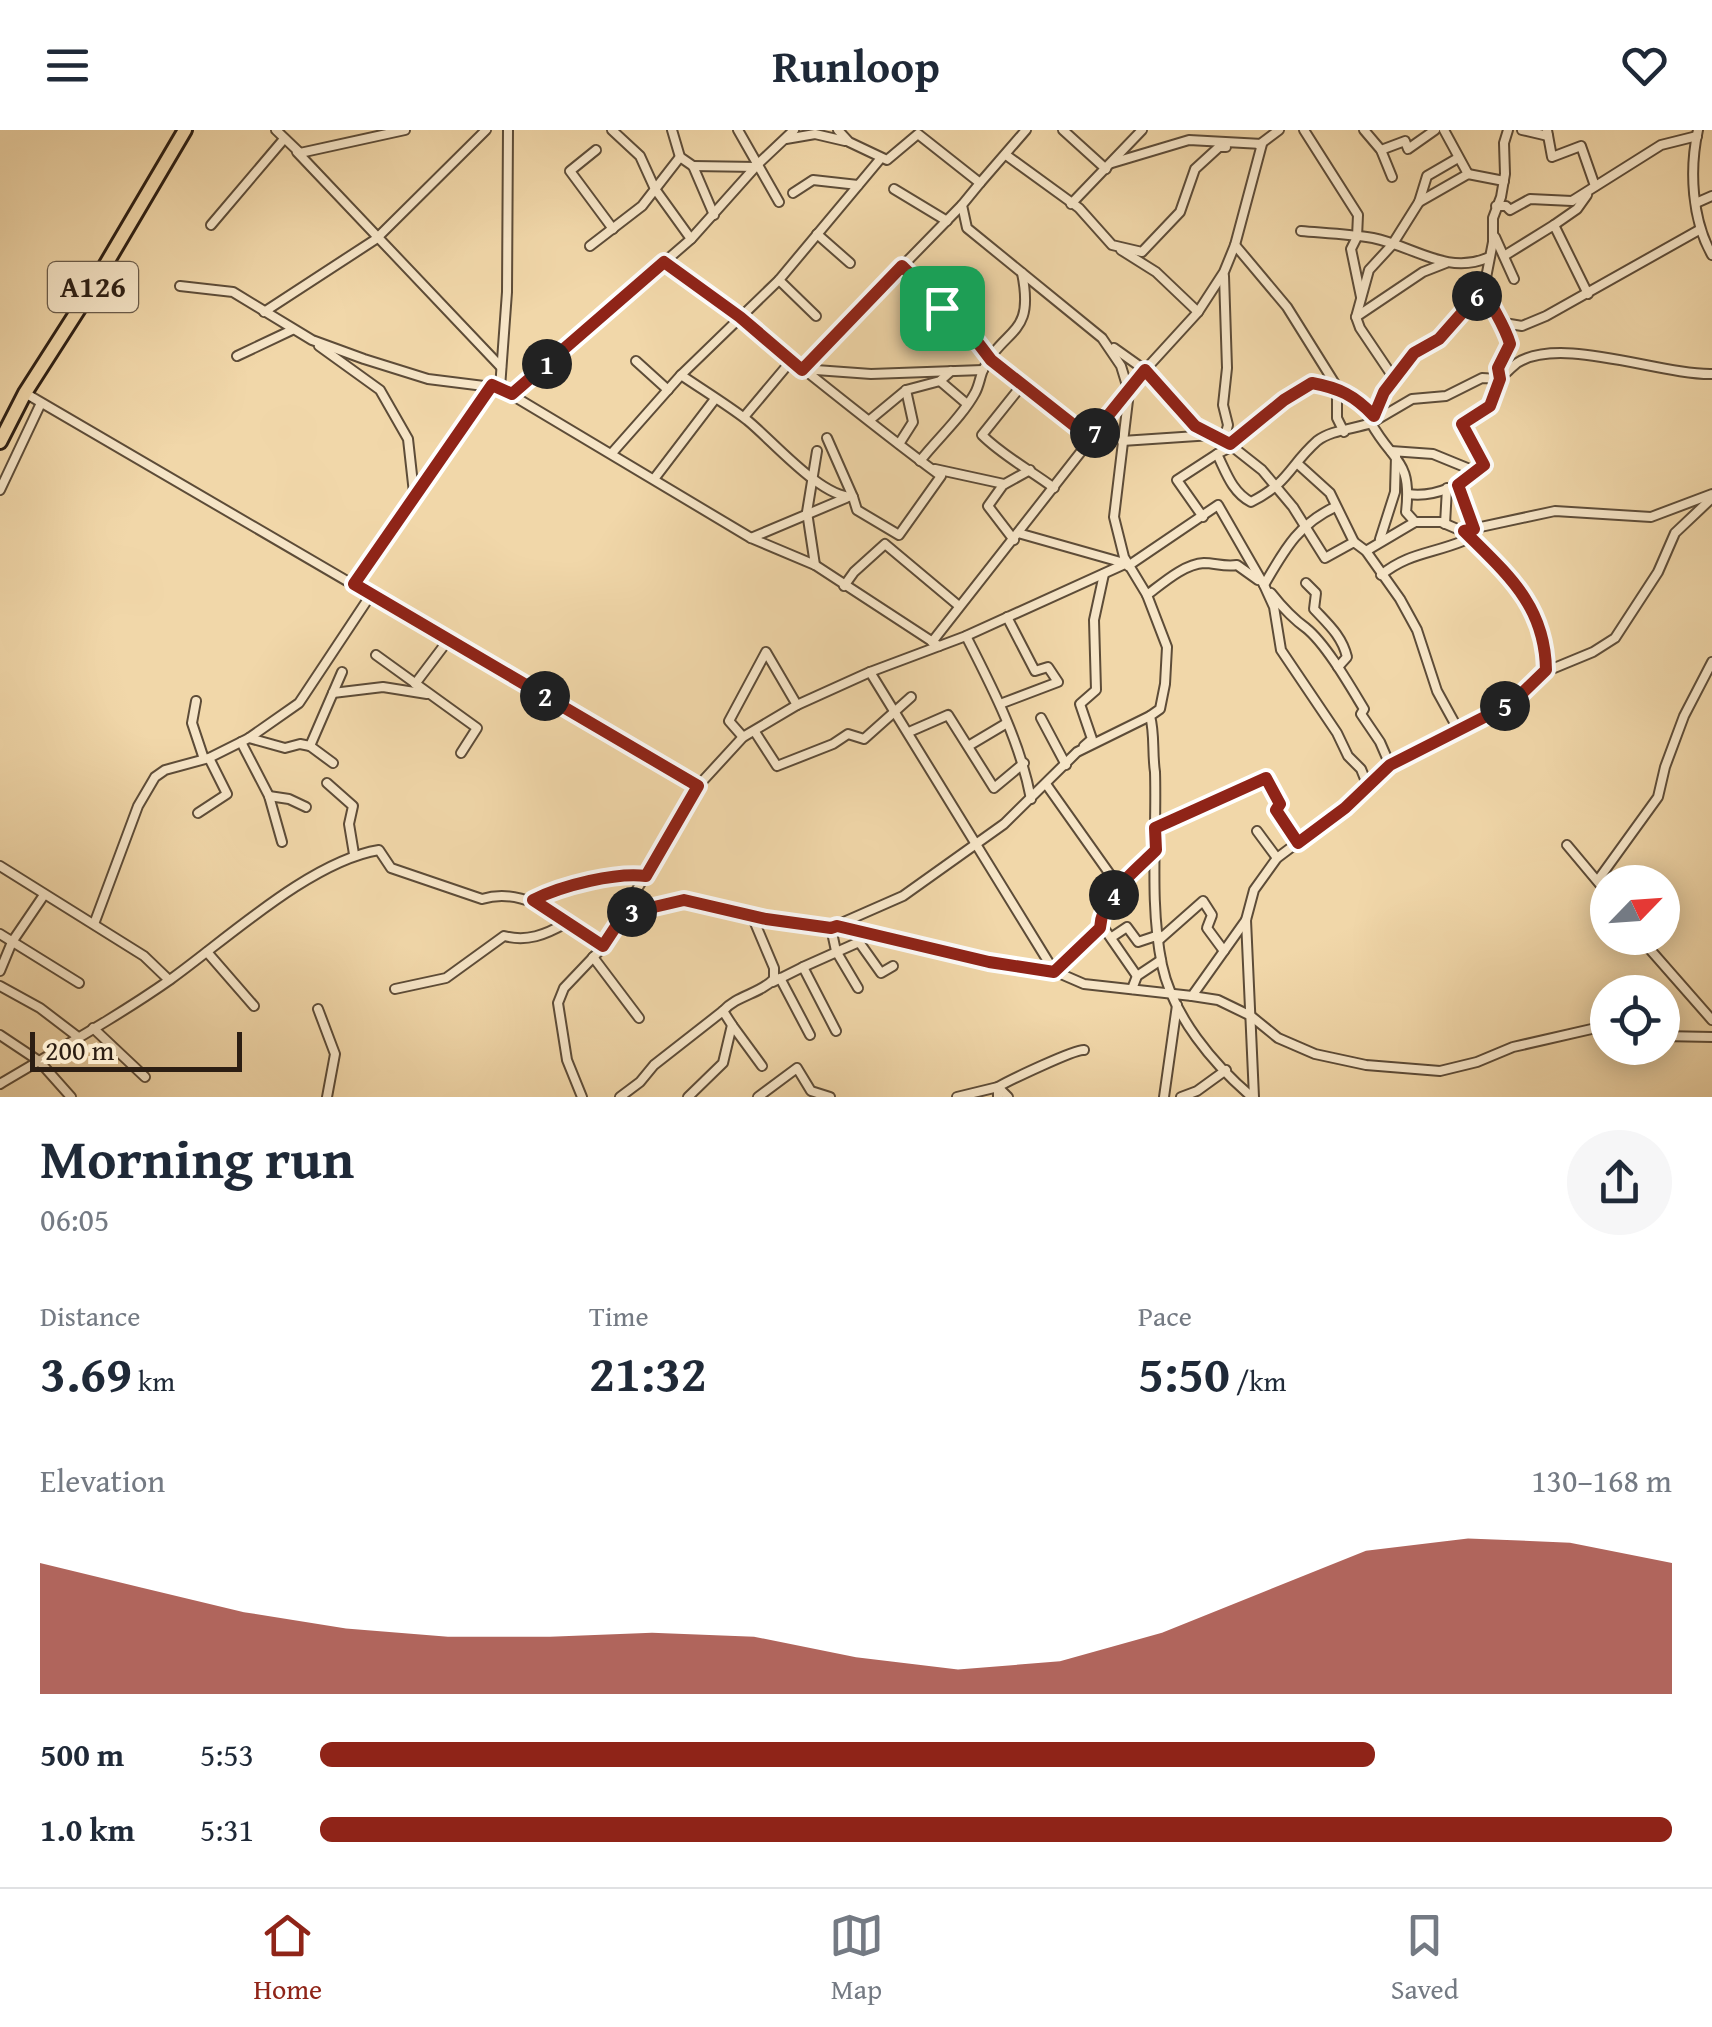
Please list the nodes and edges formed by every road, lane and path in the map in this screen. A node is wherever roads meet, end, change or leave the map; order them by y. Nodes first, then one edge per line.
1 (184, 130) edge
2 (276, 130) edge
3 (406, 130) edge
4 (486, 130) edge
5 (508, 130) edge
6 (612, 130) edge
7 (672, 130) edge
8 (738, 130) edge
9 (794, 130) edge
10 (838, 130) edge
11 (918, 130) edge
12 (1026, 130) edge
13 (1063, 130) edge
14 (1142, 130) edge
15 (1278, 130) edge
16 (1304, 130) edge
17 (1435, 130) edge
18 (1444, 130) edge
19 (1508, 130) edge
20 (1522, 130) edge
21 (1367, 131) edge
22 (1548, 133) edge
23 (1698, 133) edge
24 (284, 139) junction
25 (786, 139) junction
26 (910, 140) junction
27 (849, 142) junction
28 (1262, 144) junction
29 (596, 150) dead end
30 (1382, 150) junction
31 (297, 152) junction
32 (1006, 156) junction
33 (680, 158) junction
34 (880, 158) junction
35 (1458, 158) junction
36 (758, 165) junction
37 (693, 166) junction
38 (1109, 166) junction
39 (1468, 174) junction
40 (1392, 178) dead end
41 (1504, 181) junction
42 (980, 183) junction
43 (858, 185) junction
44 (1594, 187) junction
45 (654, 189) junction
46 (894, 190) dead end
47 (793, 194) dead end
48 (1712, 196) edge
49 (779, 202) dead end
50 (1419, 202) junction
51 (1696, 202) junction
52 (1071, 204) junction
53 (962, 206) junction
54 (1496, 206) junction
55 (714, 215) junction
56 (947, 221) junction
57 (211, 224) dead end
58 (1554, 225) junction
59 (613, 229) junction
60 (1301, 230) dead end
61 (1699, 230) junction
62 (1494, 233) junction
63 (817, 234) junction
64 (378, 237) junction
65 (1357, 237) junction
66 (691, 240) junction
67 (1112, 245) junction
68 (1235, 245) junction
69 (1392, 245) junction
70 (590, 246) dead end
71 (1710, 248) edge
72 (1504, 256) junction
73 (1488, 258) junction
74 (664, 262) junction
75 (850, 263) dead end
76 (1446, 263) junction
77 (902, 266) junction
78 (1224, 272) junction
79 (1022, 273) junction
80 (1514, 279) dead end
81 (780, 280) junction
82 (180, 286) dead end
83 (1484, 288) junction
84 (1588, 294) junction
85 (1362, 300) junction
86 (264, 312) junction
87 (1198, 312) junction
88 (816, 316) dead end
89 (740, 317) junction
90 (1356, 317) junction
91 (1504, 323) junction
92 (292, 330) junction
93 (312, 340) junction
94 (1110, 346) junction
95 (236, 356) dead end
96 (636, 360) dead end
97 (991, 360) junction
98 (791, 361) junction
99 (502, 367) junction
100 (802, 370) junction
101 (983, 370) junction
102 (1145, 370) junction
103 (951, 371) junction
104 (1712, 374) edge
105 (681, 375) junction
106 (1500, 379) junction
107 (1395, 380) junction
108 (940, 381) junction
109 (1022, 385) junction
110 (496, 386) junction
111 (1337, 387) junction
112 (668, 390) junction
113 (906, 390) junction
114 (1129, 392) junction
115 (25, 394) junction
116 (512, 394) junction
117 (715, 399) junction
118 (41, 403) junction
119 (967, 404) junction
120 (744, 417) junction
121 (871, 420) junction
122 (1372, 420) junction
123 (1344, 432) junction
124 (1214, 435) junction
125 (827, 438) dead end
126 (1090, 438) junction
127 (1122, 441) junction
128 (0, 442) edge
129 (899, 444) junction
130 (1229, 444) junction
131 (817, 451) dead end
132 (612, 453) junction
133 (1393, 453) junction
134 (1217, 454) junction
135 (924, 464) junction
136 (1298, 464) junction
137 (1030, 470) junction
138 (1477, 472) junction
139 (812, 477) junction
140 (654, 479) junction
141 (1004, 484) junction
142 (1458, 485) junction
143 (1054, 488) junction
144 (1447, 488) junction
145 (1277, 489) junction
146 (0, 490) edge
147 (414, 494) junction
148 (1408, 494) junction
149 (1712, 496) edge
150 (849, 498) junction
151 (1335, 507) junction
152 (807, 512) junction
153 (1203, 517) junction
154 (1415, 522) junction
155 (1445, 524) junction
156 (1302, 526) junction
157 (1467, 530) junction
158 (1016, 537) junction
159 (751, 538) junction
160 (1380, 540) junction
161 (1354, 542) junction
162 (1366, 550) junction
163 (815, 565) junction
164 (1127, 565) junction
165 (1104, 574) junction
166 (1380, 575) junction
167 (1306, 583) dead end
168 (354, 584) junction
169 (1264, 585) junction
170 (844, 586) junction
171 (372, 593) junction
172 (1147, 594) junction
173 (959, 606) junction
174 (1007, 617) junction
175 (966, 636) junction
176 (450, 639) junction
177 (935, 644) junction
178 (376, 655) dead end
179 (1712, 662) edge
180 (1338, 667) junction
181 (1546, 670) junction
182 (342, 672) dead end
183 (870, 672) junction
184 (416, 684) junction
185 (332, 692) junction
186 (431, 695) junction
187 (911, 698) dead end
188 (196, 700) dead end
189 (1000, 704) junction
190 (797, 705) junction
191 (894, 714) junction
192 (1150, 716) junction
193 (1041, 718) dead end
194 (1006, 722) junction
195 (1459, 730) junction
196 (754, 732) junction
197 (908, 732) junction
198 (743, 737) junction
199 (245, 740) junction
200 (970, 745) junction
201 (310, 746) junction
202 (1077, 752) junction
203 (461, 753) dead end
204 (207, 758) junction
205 (332, 763) dead end
206 (1024, 763) junction
207 (1066, 765) junction
208 (1390, 765) junction
209 (328, 783) dead end
210 (1046, 784) junction
211 (1367, 784) junction
212 (698, 786) junction
213 (269, 796) junction
214 (1031, 799) junction
215 (306, 807) dead end
216 (198, 812) dead end
217 (1155, 828) junction
218 (1256, 830) dead end
219 (282, 842) dead end
220 (1298, 843) junction
221 (1568, 845) dead end
222 (975, 846) junction
223 (1156, 850) junction
224 (354, 854) junction
225 (1278, 858) junction
226 (1609, 865) edge
227 (0, 866) edge
228 (1590, 871) edge
229 (646, 876) junction
230 (1119, 887) junction
231 (44, 895) junction
232 (533, 900) junction
233 (624, 914) junction
234 (752, 916) junction
235 (1246, 920) junction
236 (566, 923) junction
237 (94, 924) junction
238 (1101, 924) junction
239 (834, 927) junction
240 (0, 934) edge
241 (1112, 937) junction
242 (1159, 937) junction
243 (12, 942) junction
244 (603, 946) junction
245 (1224, 951) junction
246 (207, 952) junction
247 (836, 952) junction
248 (1655, 955) edge
249 (592, 957) junction
250 (1161, 960) junction
251 (893, 966) dead end
252 (802, 967) junction
253 (0, 971) edge
254 (1054, 972) junction
255 (1138, 976) junction
256 (169, 980) junction
257 (776, 980) junction
258 (79, 983) dead end
259 (0, 986) edge
260 (858, 988) dead end
261 (1132, 988) junction
262 (395, 989) dead end
263 (1172, 994) junction
264 (1192, 996) junction
265 (1177, 1005) junction
266 (254, 1006) dead end
267 (318, 1009) dead end
268 (723, 1010) junction
269 (1251, 1016) junction
270 (639, 1018) dead end
271 (1712, 1020) edge
272 (732, 1026) junction
273 (93, 1028) junction
274 (1590, 1029) edge
275 (836, 1032) dead end
276 (0, 1035) edge
277 (810, 1035) dead end
278 (1680, 1036) edge
279 (78, 1037) junction
280 (1712, 1037) edge
281 (1084, 1050) dead end
282 (39, 1061) junction
283 (762, 1066) dead end
284 (1226, 1070) junction
285 (144, 1076) dead end
286 (0, 1084) edge
287 (998, 1092) edge
288 (71, 1097) edge
289 (327, 1097) edge
290 (582, 1097) edge
291 (620, 1097) edge
292 (688, 1097) edge
293 (758, 1097) edge
294 (830, 1097) edge
295 (957, 1097) edge
296 (1008, 1097) edge
297 (1164, 1097) edge
298 (1181, 1097) edge
299 (1253, 1097) edge

1 - 115 highway, A126
2 - 24 street
3 - 31 street
4 - 64 street
5 - 99 street
6 - 45 street
7 - 33 street
8 - 36 street
9 - 25 street
10 - 27 street
11 - 26 street
12 - 32 street
13 - 38 street
14 - 38 street
15 - 28 street
16 - 65 street
17 - 30 street
18 - 35 street
19 - 41 street
20 - 22 street
21 - 30 street
22 - 44 street
23 - 44 street
23 - 51 street
24 - 31 street
24 - 57 street
25 - 27 street
25 - 36 street
26 - 34 street
26 - 42 street
27 - 34 street
28 - 38 street
28 - 67 street
28 - 68 street
29 - 59 street
30 - 40 street
31 - 64 street
32 - 42 street
32 - 52 street
33 - 37 street
33 - 45 street
34 - 43 street
35 - 39 street
35 - 50 street
36 - 37 street
36 - 49 street
36 - 55 street
37 - 55 street
38 - 52 street
39 - 41 street
39 - 50 street
41 - 54 street
42 - 53 street
43 - 47 street
43 - 63 street
44 - 54 street
44 - 58 street
45 - 59 street
45 - 66 street
46 - 56 street
48 - 51 street
50 - 69 street
51 - 61 street
52 - 67 street
53 - 56 street
53 - 79 street
54 - 62 street
55 - 66 street
56 - 77 street
58 - 72 street
58 - 84 street
59 - 70 street
60 - 65 street
61 - 71 street
61 - 84 street
62 - 72 street
62 - 73 street
63 - 75 street
63 - 81 street
64 - 86 street
64 - 99 street
65 - 69 street
65 - 85 street
66 - 74 street
67 - 87 street
68 - 78 street
68 - 111 street
69 - 76 street
69 - 85 street
72 - 80 street
73 - 76 street
73 - 83 street
74 - 89 street
74 - 116 street
76 - 90 street
77 - 97 street
77 - 100 street
78 - 87 street
78 - 130 street
79 - 94 street
79 - 97 street
81 - 88 street
81 - 89 street
82 - 86 street
83 - 91 street
83 - 107 street
84 - 91 street
85 - 90 street
86 - 92 street
87 - 102 street
89 - 98 street
89 - 105 street
90 - 107 street
91 - 106 street
92 - 93 street
92 - 95 street
93 - 110 street
93 - 147 street
94 - 102 street
94 - 114 street
96 - 112 street
97 - 101 street
97 - 109 street
98 - 100 street
98 - 120 street
99 - 110 street
100 - 103 street
100 - 121 street
101 - 103 street
101 - 119 street
102 - 114 street
102 - 124 street
103 - 108 street
104 - 106 street
105 - 112 street
105 - 117 street
106 - 122 street
106 - 138 street
107 - 122 street
108 - 113 street
108 - 119 street
109 - 126 street
109 - 137 street
110 - 116 street
110 - 147 street
111 - 122 street
111 - 123 street
111 - 130 street
112 - 132 street
113 - 121 street
113 - 129 street
114 - 126 street
114 - 127 street
115 - 118 street
115 - 128 highway, A126
116 - 132 street
117 - 120 street
117 - 140 street
118 - 146 street
118 - 168 street
119 - 135 street
120 - 139 street
121 - 129 street
122 - 123 street
122 - 133 street
123 - 136 street
124 - 127 street
124 - 130 street
125 - 150 street
126 - 143 street
127 - 164 street
129 - 135 street
130 - 134 street
130 - 145 street
131 - 139 street
132 - 140 street
133 - 138 street
133 - 148 street
133 - 160 street
134 - 145 street
134 - 153 street
135 - 141 street
135 - 150 street
136 - 145 street
136 - 151 street
137 - 141 street
137 - 143 street
138 - 142 street
139 - 150 street
139 - 152 street
140 - 159 street
141 - 158 street
142 - 144 street
142 - 157 street
143 - 158 street
144 - 148 street
144 - 155 street
145 - 156 street
147 - 168 street
148 - 154 street
149 - 157 street
149 - 181 street
150 - 152 street
151 - 156 street
151 - 161 street
152 - 159 street
152 - 163 street
153 - 164 street
153 - 169 street
154 - 155 street
154 - 160 street
155 - 157 street
156 - 161 street
156 - 169 street
157 - 166 street
157 - 181 street
158 - 164 street
158 - 173 street
159 - 163 street
160 - 162 street
161 - 162 street
162 - 166 street
163 - 170 street
164 - 165 street
164 - 172 street
165 - 174 street
165 - 202 street
166 - 195 street
167 - 180 street
168 - 171 street
169 - 172 street
169 - 180 street
169 - 211 street
170 - 173 street
170 - 177 street
171 - 176 street
171 - 199 street
172 - 192 street
173 - 177 street
174 - 175 street
174 - 189 street
175 - 177 street
175 - 189 street
176 - 184 street
176 - 212 street
177 - 183 street
178 - 184 street
179 - 226 street
180 - 208 street
181 - 195 street
182 - 185 street
183 - 190 street
183 - 191 street
184 - 186 street
185 - 186 street
185 - 201 street
186 - 203 street
187 - 191 street
188 - 204 street
189 - 194 street
190 - 196 street
190 - 198 street
191 - 196 street
191 - 197 street
192 - 202 street
192 - 217 street
193 - 207 street
194 - 200 street
194 - 206 street
195 - 208 street
196 - 198 street
197 - 200 street
197 - 222 street
198 - 212 street
199 - 201 street
199 - 204 street
199 - 213 street
200 - 206 street
201 - 205 street
202 - 207 street
204 - 216 street
204 - 237 street
206 - 214 street
207 - 210 street
208 - 211 street
209 - 224 street
210 - 214 street
210 - 230 street
211 - 220 street
212 - 229 street
213 - 215 street
213 - 219 street
214 - 222 street
217 - 220 street
217 - 223 street
218 - 225 street
220 - 225 street
221 - 228 street
222 - 239 street
222 - 254 street
223 - 230 street
223 - 242 street
224 - 232 street
224 - 246 street
225 - 235 street
227 - 231 street
229 - 232 street
229 - 233 street
230 - 238 street
231 - 237 street
231 - 243 street
232 - 236 street
233 - 234 street
233 - 244 street
234 - 239 street
234 - 257 street
235 - 245 street
235 - 269 street
236 - 244 street
236 - 262 street
237 - 256 street
238 - 241 street
238 - 254 street
239 - 247 street
239 - 254 street
240 - 243 street
241 - 242 street
241 - 255 street
242 - 245 street
242 - 250 street
243 - 253 street
243 - 258 street
244 - 249 street
245 - 264 street
246 - 256 street
246 - 266 street
247 - 251 street
247 - 252 street
247 - 260 street
248 - 271 street
249 - 270 street
249 - 290 street
250 - 255 street
250 - 263 street
252 - 257 street
252 - 275 street
254 - 261 street
255 - 261 street
256 - 273 street
257 - 268 street
257 - 277 street
259 - 279 street
261 - 263 street
263 - 264 street
263 - 265 street
264 - 269 street
265 - 284 street
265 - 297 street
267 - 289 street
268 - 272 street
268 - 291 street
269 - 274 street
269 - 299 street
272 - 283 street
272 - 292 street
273 - 279 street
273 - 285 street
276 - 282 street
278 - 280 street
279 - 282 street
281 - 287 street
282 - 286 street
282 - 288 street
284 - 298 street
284 - 299 street
287 - 295 street
287 - 296 street
293 - 294 street

